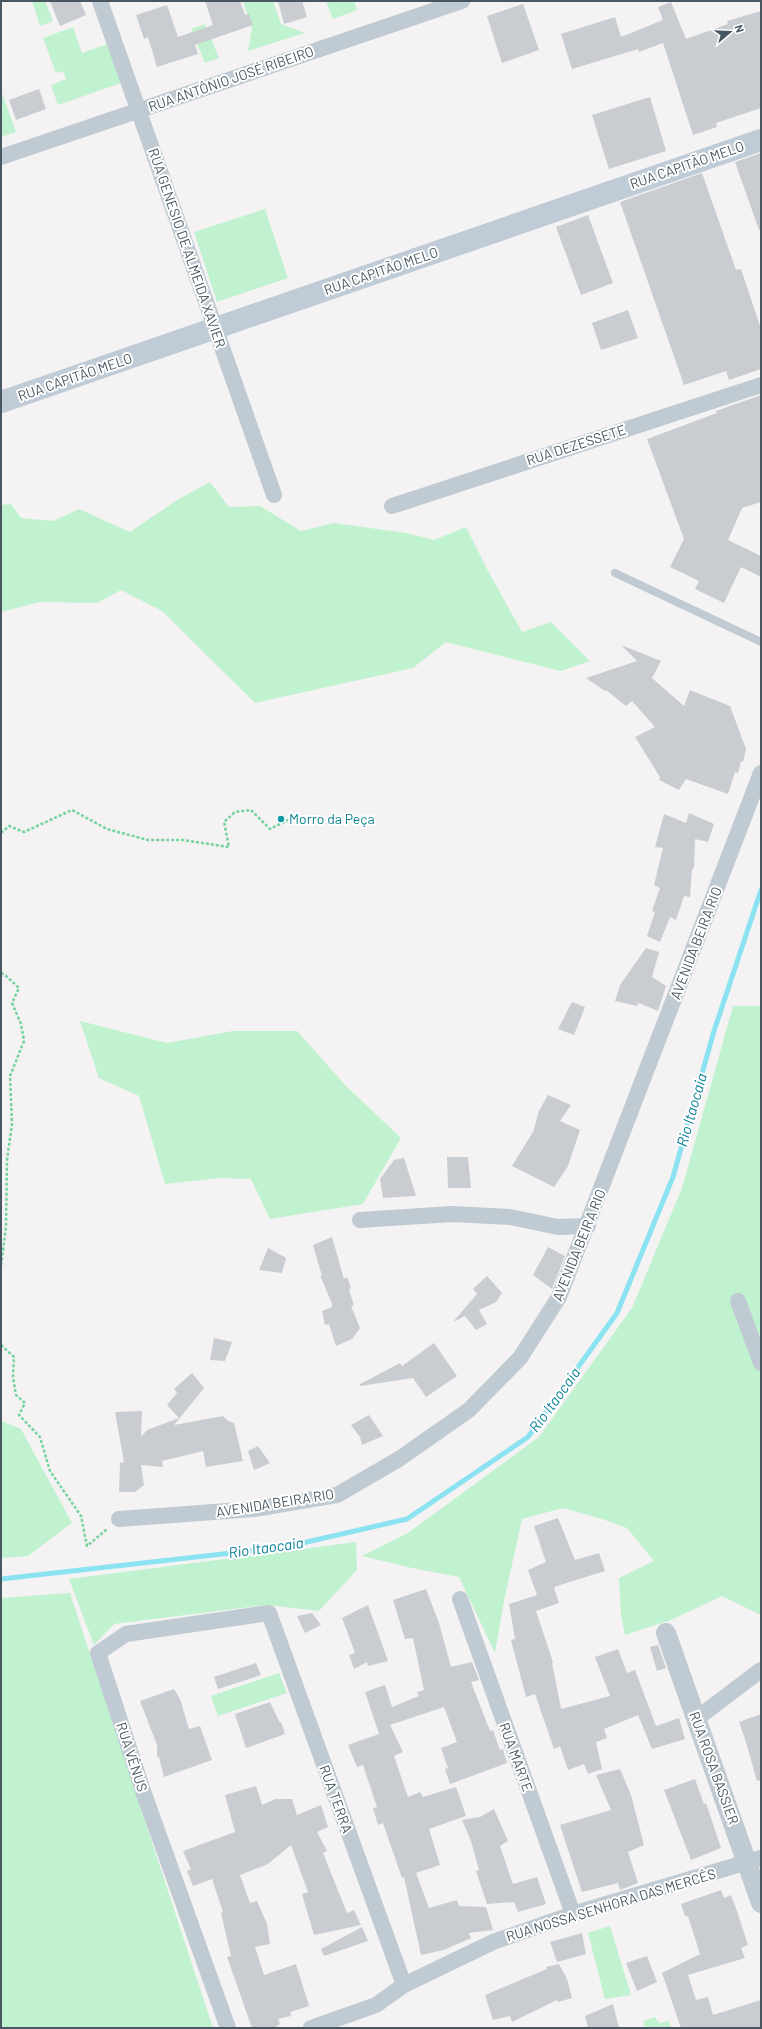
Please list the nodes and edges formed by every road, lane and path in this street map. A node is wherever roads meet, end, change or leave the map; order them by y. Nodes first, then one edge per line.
1 (100, 1) edge
2 (462, 1) edge
3 (138, 110) junction
4 (761, 140) edge
5 (1, 157) edge
6 (215, 328) junction
7 (761, 385) edge
8 (1, 402) edge
9 (274, 495) dead end
10 (392, 506) dead end
11 (614, 574) dead end
12 (761, 642) edge
13 (761, 773) edge
14 (296, 816) dead end
15 (1, 833) edge
16 (1, 973) edge
17 (360, 1220) dead end
18 (588, 1226) junction
19 (1, 1266) edge
20 (738, 1301) dead end
21 (1, 1345) edge
22 (761, 1363) edge
23 (119, 1518) joint
24 (460, 1599) dead end
25 (269, 1613) joint
26 (666, 1633) dead end
27 (761, 1670) edge
28 (696, 1719) junction
29 (754, 1861) edge
30 (761, 1903) edge
31 (572, 1914) junction
32 (404, 1985) junction
33 (228, 2028) edge
34 (311, 2028) edge

1 - 3 street, RUA GENESIO DE ALMEIDA XAVIER
2 - 3 street, RUA ANTÔNIO JOSÉ RIBEIRO
3 - 5 street, RUA ANTÔNIO JOSÉ RIBEIRO
3 - 6 street, RUA GENESIO DE ALMEIDA XAVIER
4 - 6 main road, RUA CAPITÃO MELO
6 - 8 main road, RUA CAPITÃO MELO
6 - 9 street, RUA GENESIO DE ALMEIDA XAVIER
7 - 10 street, RUA DEZESSETE
11 - 12 lane
13 - 18 street, AVENIDA BEIRA RIO
14 - 15 path
16 - 19 path
17 - 18 street
18 - 23 street, AVENIDA BEIRA RIO
20 - 22 street
21 - 23 path
24 - 31 street, RUA MARTE
25 - 32 street, RUA TERRA
25 - 33 street, RUA VÊNUS
26 - 28 street, RUA ROSA BASSIER
27 - 28 street
28 - 29 street, RUA ROSA BASSIER
29 - 30 street, RUA ROSA BASSIER
29 - 31 street, RUA NOSSA SENHORA DAS MERCÊS
31 - 32 street, RUA NOSSA SENHORA DAS MERCÊS
32 - 34 street, RUA NOSSA SENHORA DAS MERCÊS

